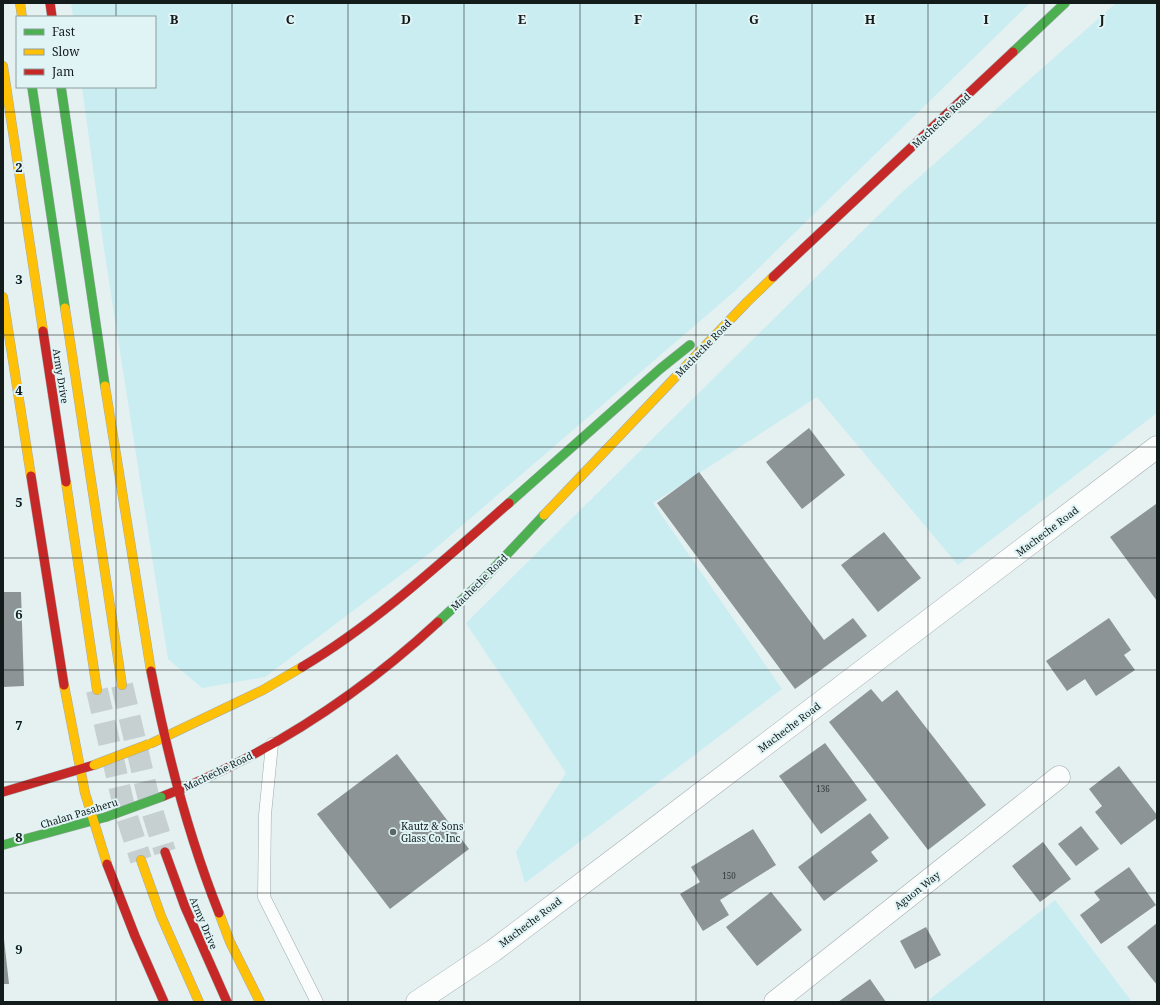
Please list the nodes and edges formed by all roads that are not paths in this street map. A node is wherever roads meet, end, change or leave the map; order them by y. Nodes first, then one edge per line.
1 (20, 3) edge
2 (50, 3) edge
3 (1065, 3) edge
4 (22, 16) edge
5 (52, 16) edge
6 (3, 66) edge
7 (32, 88) edge
8 (61, 88) edge
9 (3, 297) edge
10 (747, 302) junction
11 (1157, 447) edge
12 (122, 685) tunnel mouth
13 (97, 690) tunnel mouth
14 (164, 738) junction
15 (272, 744) junction
16 (80, 770) junction
17 (1059, 777) dead end
18 (177, 791) junction
19 (3, 792) edge
20 (161, 797) joint
21 (92, 821) junction
22 (3, 845) edge
23 (165, 852) tunnel mouth
24 (140, 860) tunnel mouth
25 (164, 1002) edge
26 (199, 1002) edge
27 (227, 1002) edge
28 (260, 1002) edge
29 (317, 1002) edge
30 (417, 1002) edge
31 (775, 1002) edge

1 - 4 main road
2 - 5 main road
3 - 10 main road, Macheche Road
6 - 13 main road, Army Drive
7 - 12 main road, Army Drive
8 - 14 main road
9 - 16 main road
10 - 14 main road, Macheche Road
10 - 15 main road, Macheche Road
11 - 30 street, Macheche Road
14 - 16 main road, Macheche Road, bridge
14 - 18 main road
15 - 18 main road, Macheche Road
15 - 29 lane
16 - 19 main road
16 - 21 main road
17 - 31 street, Aguon Way
18 - 20 main road, Macheche Road
18 - 28 main road
20 - 21 main road, Chalan Pasaheru, bridge
21 - 22 main road, Chalan Pasaheru
21 - 25 main road
23 - 27 main road, Army Drive
24 - 26 main road

